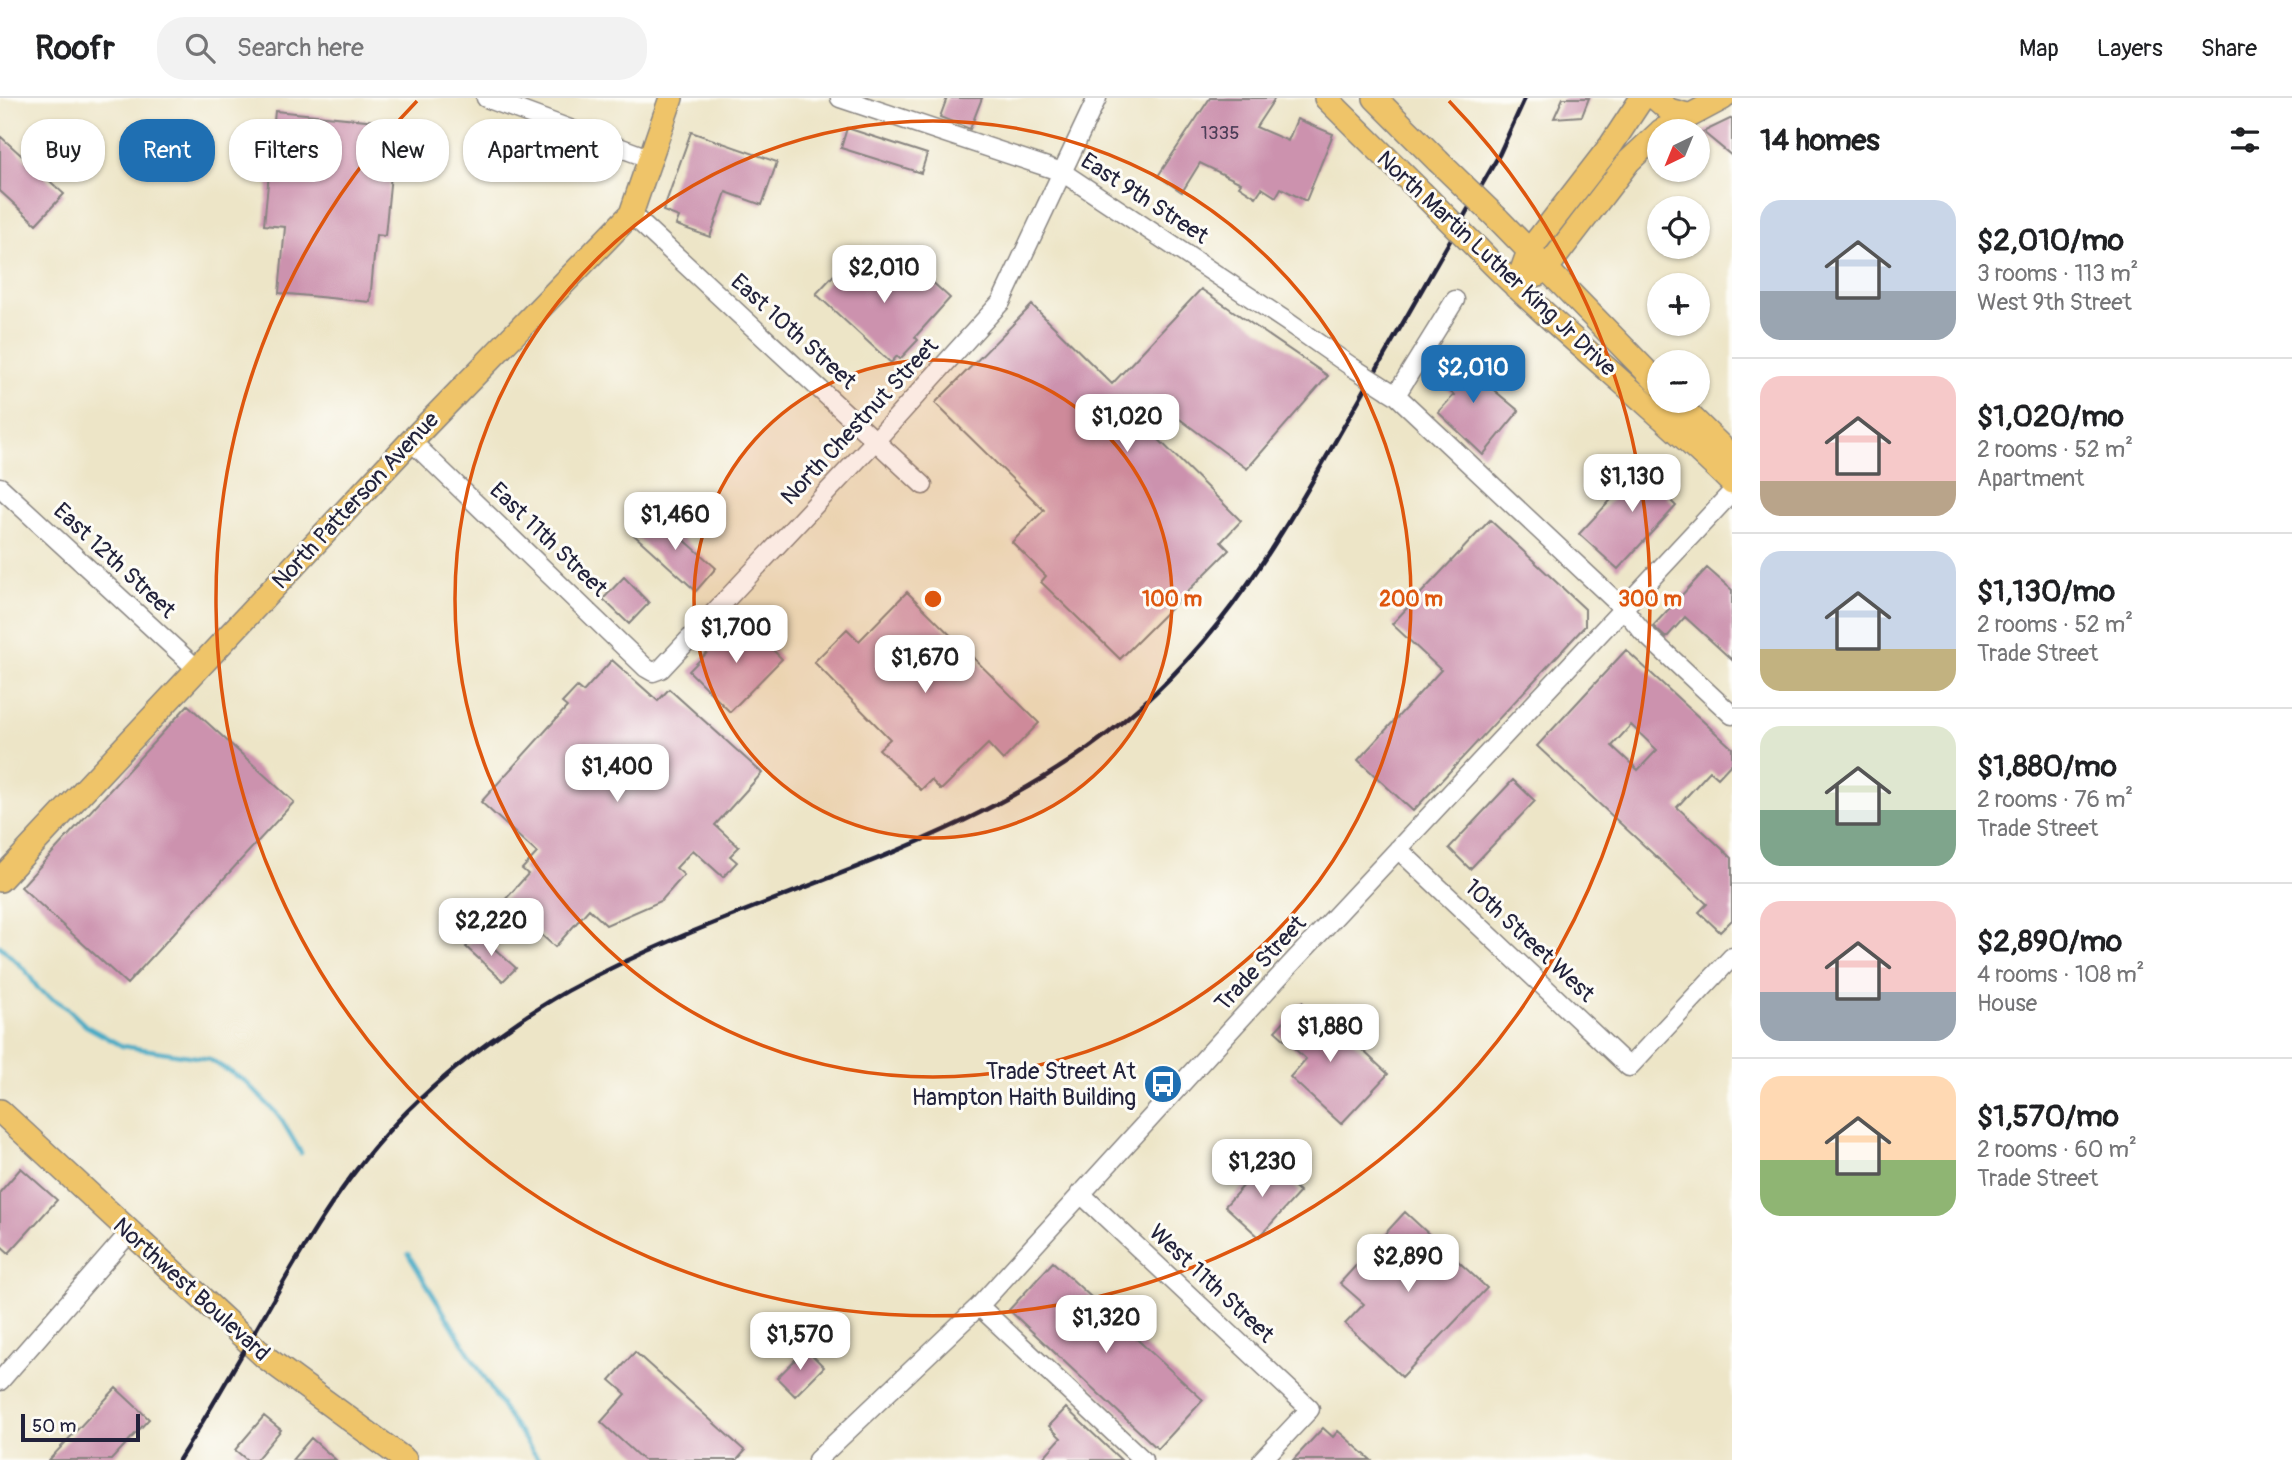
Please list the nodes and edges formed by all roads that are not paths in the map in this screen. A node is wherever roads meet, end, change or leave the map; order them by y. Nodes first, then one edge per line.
1 (486, 98) edge
2 (671, 98) edge
3 (840, 98) edge
4 (1097, 98) edge
5 (1326, 98) edge
6 (1375, 98) edge
7 (1642, 98) edge
8 (1655, 98) edge
9 (1723, 98) edge
10 (1688, 115) junction
11 (1681, 119) edge
12 (1647, 144) edge
13 (651, 159) junction
14 (1062, 173) junction
15 (631, 214) junction
16 (1529, 251) junction
17 (1546, 268) junction
18 (1516, 287) junction
19 (1455, 300) dead end
20 (1647, 372) edge
21 (1392, 393) junction
22 (1687, 413) edge
23 (876, 440) junction
24 (411, 441) junction
25 (1732, 457) edge
26 (1732, 483) edge
27 (923, 485) dead end
28 (0, 487) edge
29 (1732, 492) edge
30 (1623, 608) junction
31 (197, 669) junction
32 (653, 671) joint
33 (1732, 715) edge
34 (1398, 849) junction
35 (0, 880) edge
36 (1732, 957) edge
37 (0, 1111) edge
38 (1080, 1193) junction
39 (130, 1233) junction
40 (979, 1306) junction
41 (0, 1381) edge
42 (397, 1458) edge
43 (817, 1460) edge
44 (1143, 1460) edge
45 (1262, 1460) edge

1 - 13 street
2 - 13 main road, North Patterson Avenue
3 - 14 street, East 9th Street
4 - 14 street, North Chestnut Street
5 - 18 main road, North Martin Luther King Jr Drive, bridge
6 - 16 main road, North Martin Luther King Jr Drive, bridge
7 - 16 main road
8 - 10 main road
9 - 10 main road
10 - 11 main road
12 - 17 main road
13 - 15 main road, North Patterson Avenue
14 - 21 street, East 9th Street, bridge
14 - 23 street, North Chestnut Street
15 - 23 street, East 10th Street
15 - 24 main road, North Patterson Avenue
16 - 17 main road, North Martin Luther King Jr Drive
16 - 18 main road
17 - 18 main road
17 - 20 main road, North Martin Luther King Jr Drive
18 - 26 main road, North Martin Luther King Jr Drive
19 - 21 street
21 - 30 street, East 9th Street
22 - 25 main road
23 - 27 street, East 10th Street
23 - 32 street, North Chestnut Street
24 - 31 main road, North Patterson Avenue
24 - 32 street, East 11th Street
28 - 31 street, East 12th Street
29 - 30 street, Trade Street
30 - 33 street, East 9th Street
30 - 34 street, Trade Street
31 - 35 main road, North Patterson Avenue
34 - 36 street, 10th Street West
34 - 38 street, Trade Street
37 - 39 main road, Northwest Boulevard
38 - 40 street, Trade Street
38 - 45 street, West 11th Street
39 - 41 street
39 - 42 main road, Northwest Boulevard
40 - 43 street, Trade Street
40 - 44 street

